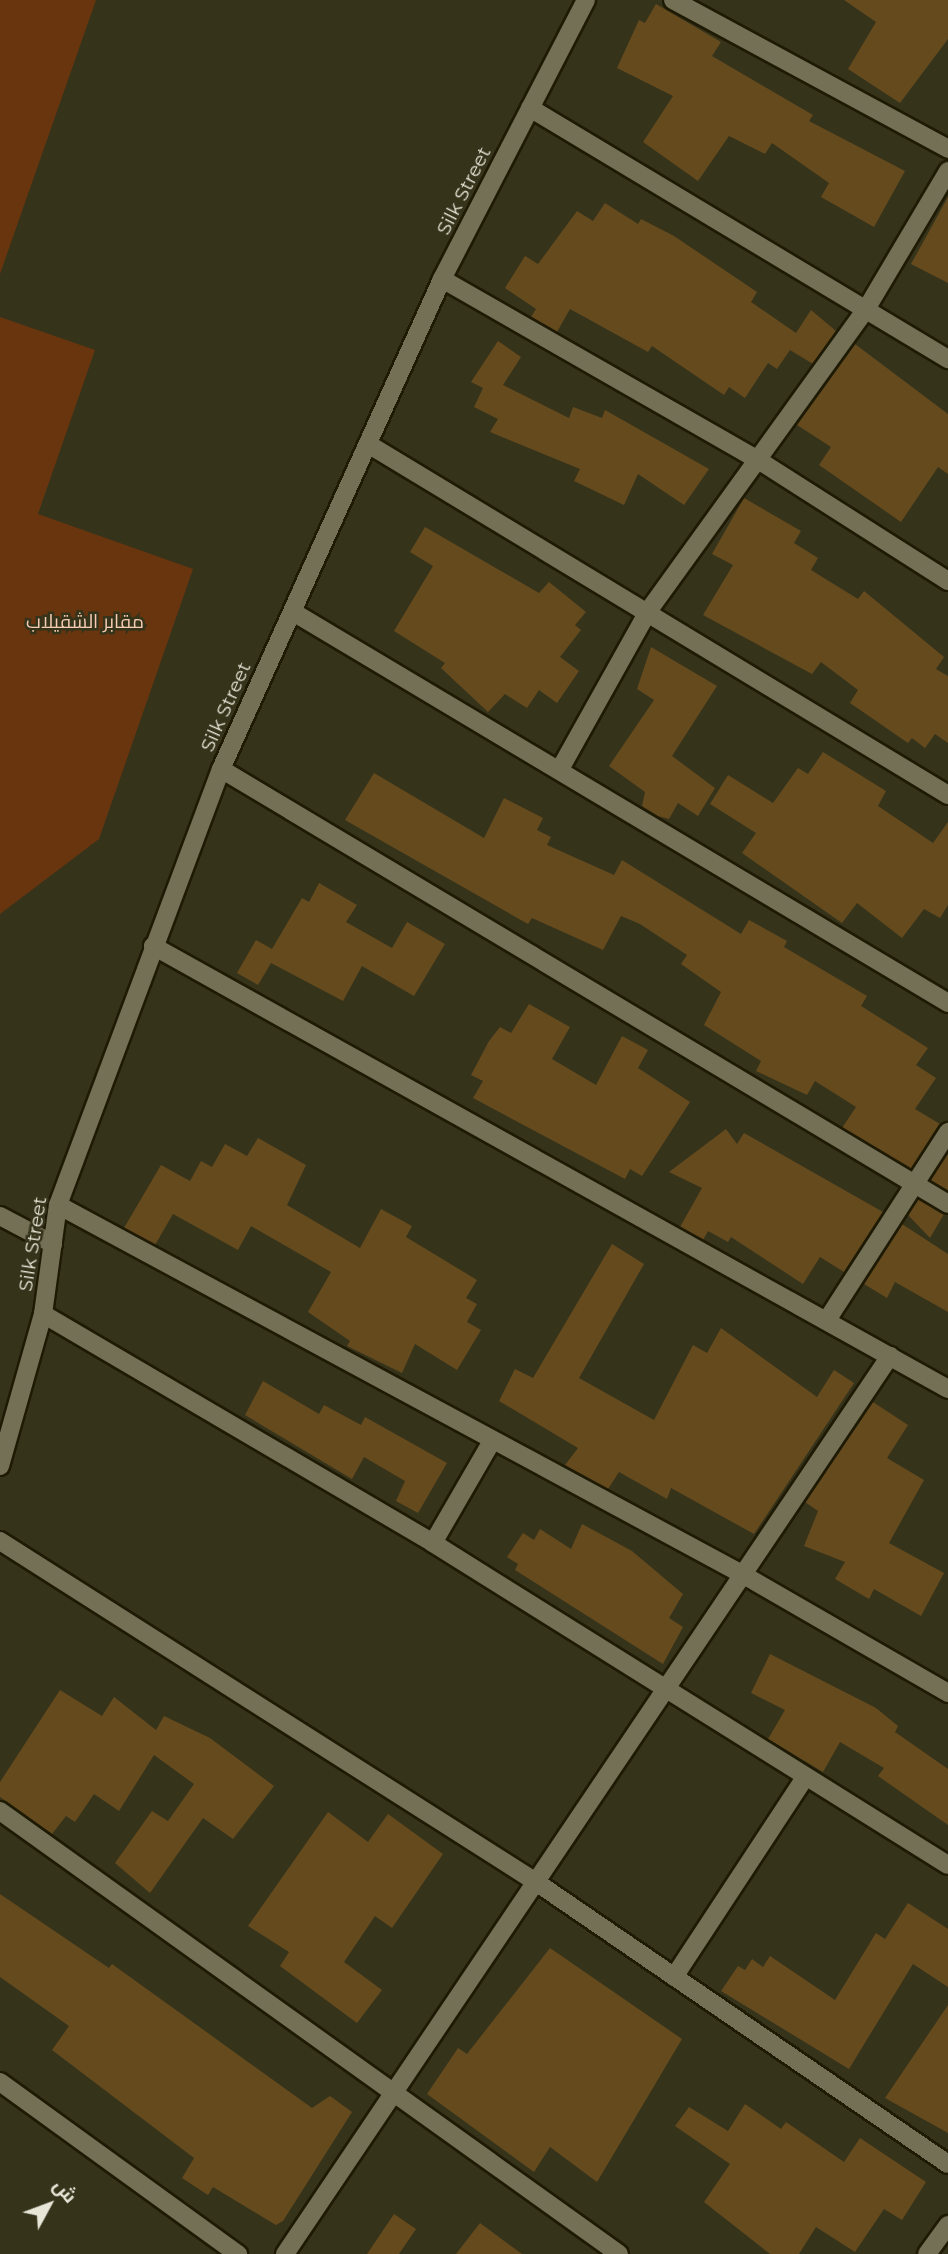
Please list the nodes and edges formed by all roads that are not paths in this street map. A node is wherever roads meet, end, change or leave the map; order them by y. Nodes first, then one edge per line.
1 (586, 0) edge
2 (673, 0) edge
3 (530, 108) junction
4 (948, 149) edge
5 (948, 171) edge
6 (442, 279) junction
7 (865, 311) junction
8 (948, 359) edge
9 (368, 444) junction
10 (755, 458) junction
11 (948, 581) edge
12 (649, 610) junction
13 (293, 612) junction
14 (221, 769) junction
15 (560, 769) junction
16 (948, 795) edge
17 (153, 946) junction
18 (948, 1003) edge
19 (948, 1132) edge
20 (913, 1183) junction
21 (58, 1205) junction
22 (948, 1205) edge
23 (0, 1216) edge
24 (52, 1244) junction
25 (43, 1314) junction
26 (827, 1320) junction
27 (890, 1356) junction
28 (948, 1389) edge
29 (491, 1443) junction
30 (0, 1466) edge
31 (0, 1541) edge
32 (433, 1543) junction
33 (742, 1574) junction
34 (664, 1688) junction
35 (948, 1693) edge
36 (804, 1779) junction
37 (0, 1811) edge
38 (948, 1865) edge
39 (536, 1882) junction
40 (674, 1977) junction
41 (0, 2082) edge
42 (392, 2089) junction
43 (948, 2164) edge
44 (948, 2225) edge
45 (238, 2254) edge
46 (285, 2254) edge
47 (619, 2254) edge
48 (927, 2254) edge

1 - 3 street, Silk Street
2 - 4 street
3 - 6 street, Silk Street
3 - 7 street
5 - 7 street
6 - 9 street, Silk Street
6 - 10 street
7 - 8 street
7 - 10 street
9 - 12 street
9 - 13 street, Silk Street
10 - 11 street
10 - 12 street
12 - 15 street
12 - 16 street
13 - 14 street, Silk Street
13 - 15 street
14 - 17 street, Silk Street
14 - 20 street
15 - 18 street
17 - 21 street, Silk Street
17 - 26 street
19 - 20 street
20 - 22 street
20 - 26 street
21 - 24 street, Silk Street
21 - 29 street
23 - 24 street
24 - 25 street, Silk Street
25 - 30 street, Silk Street
25 - 32 street
26 - 27 street
27 - 28 street
27 - 33 street
29 - 32 street
29 - 33 street
31 - 39 street
32 - 34 street
33 - 34 street
33 - 35 street
34 - 36 street
34 - 39 street
36 - 38 street
36 - 40 street
37 - 42 street
39 - 40 street
39 - 42 street
40 - 43 street
41 - 45 street
42 - 46 street
42 - 47 street
44 - 48 street

